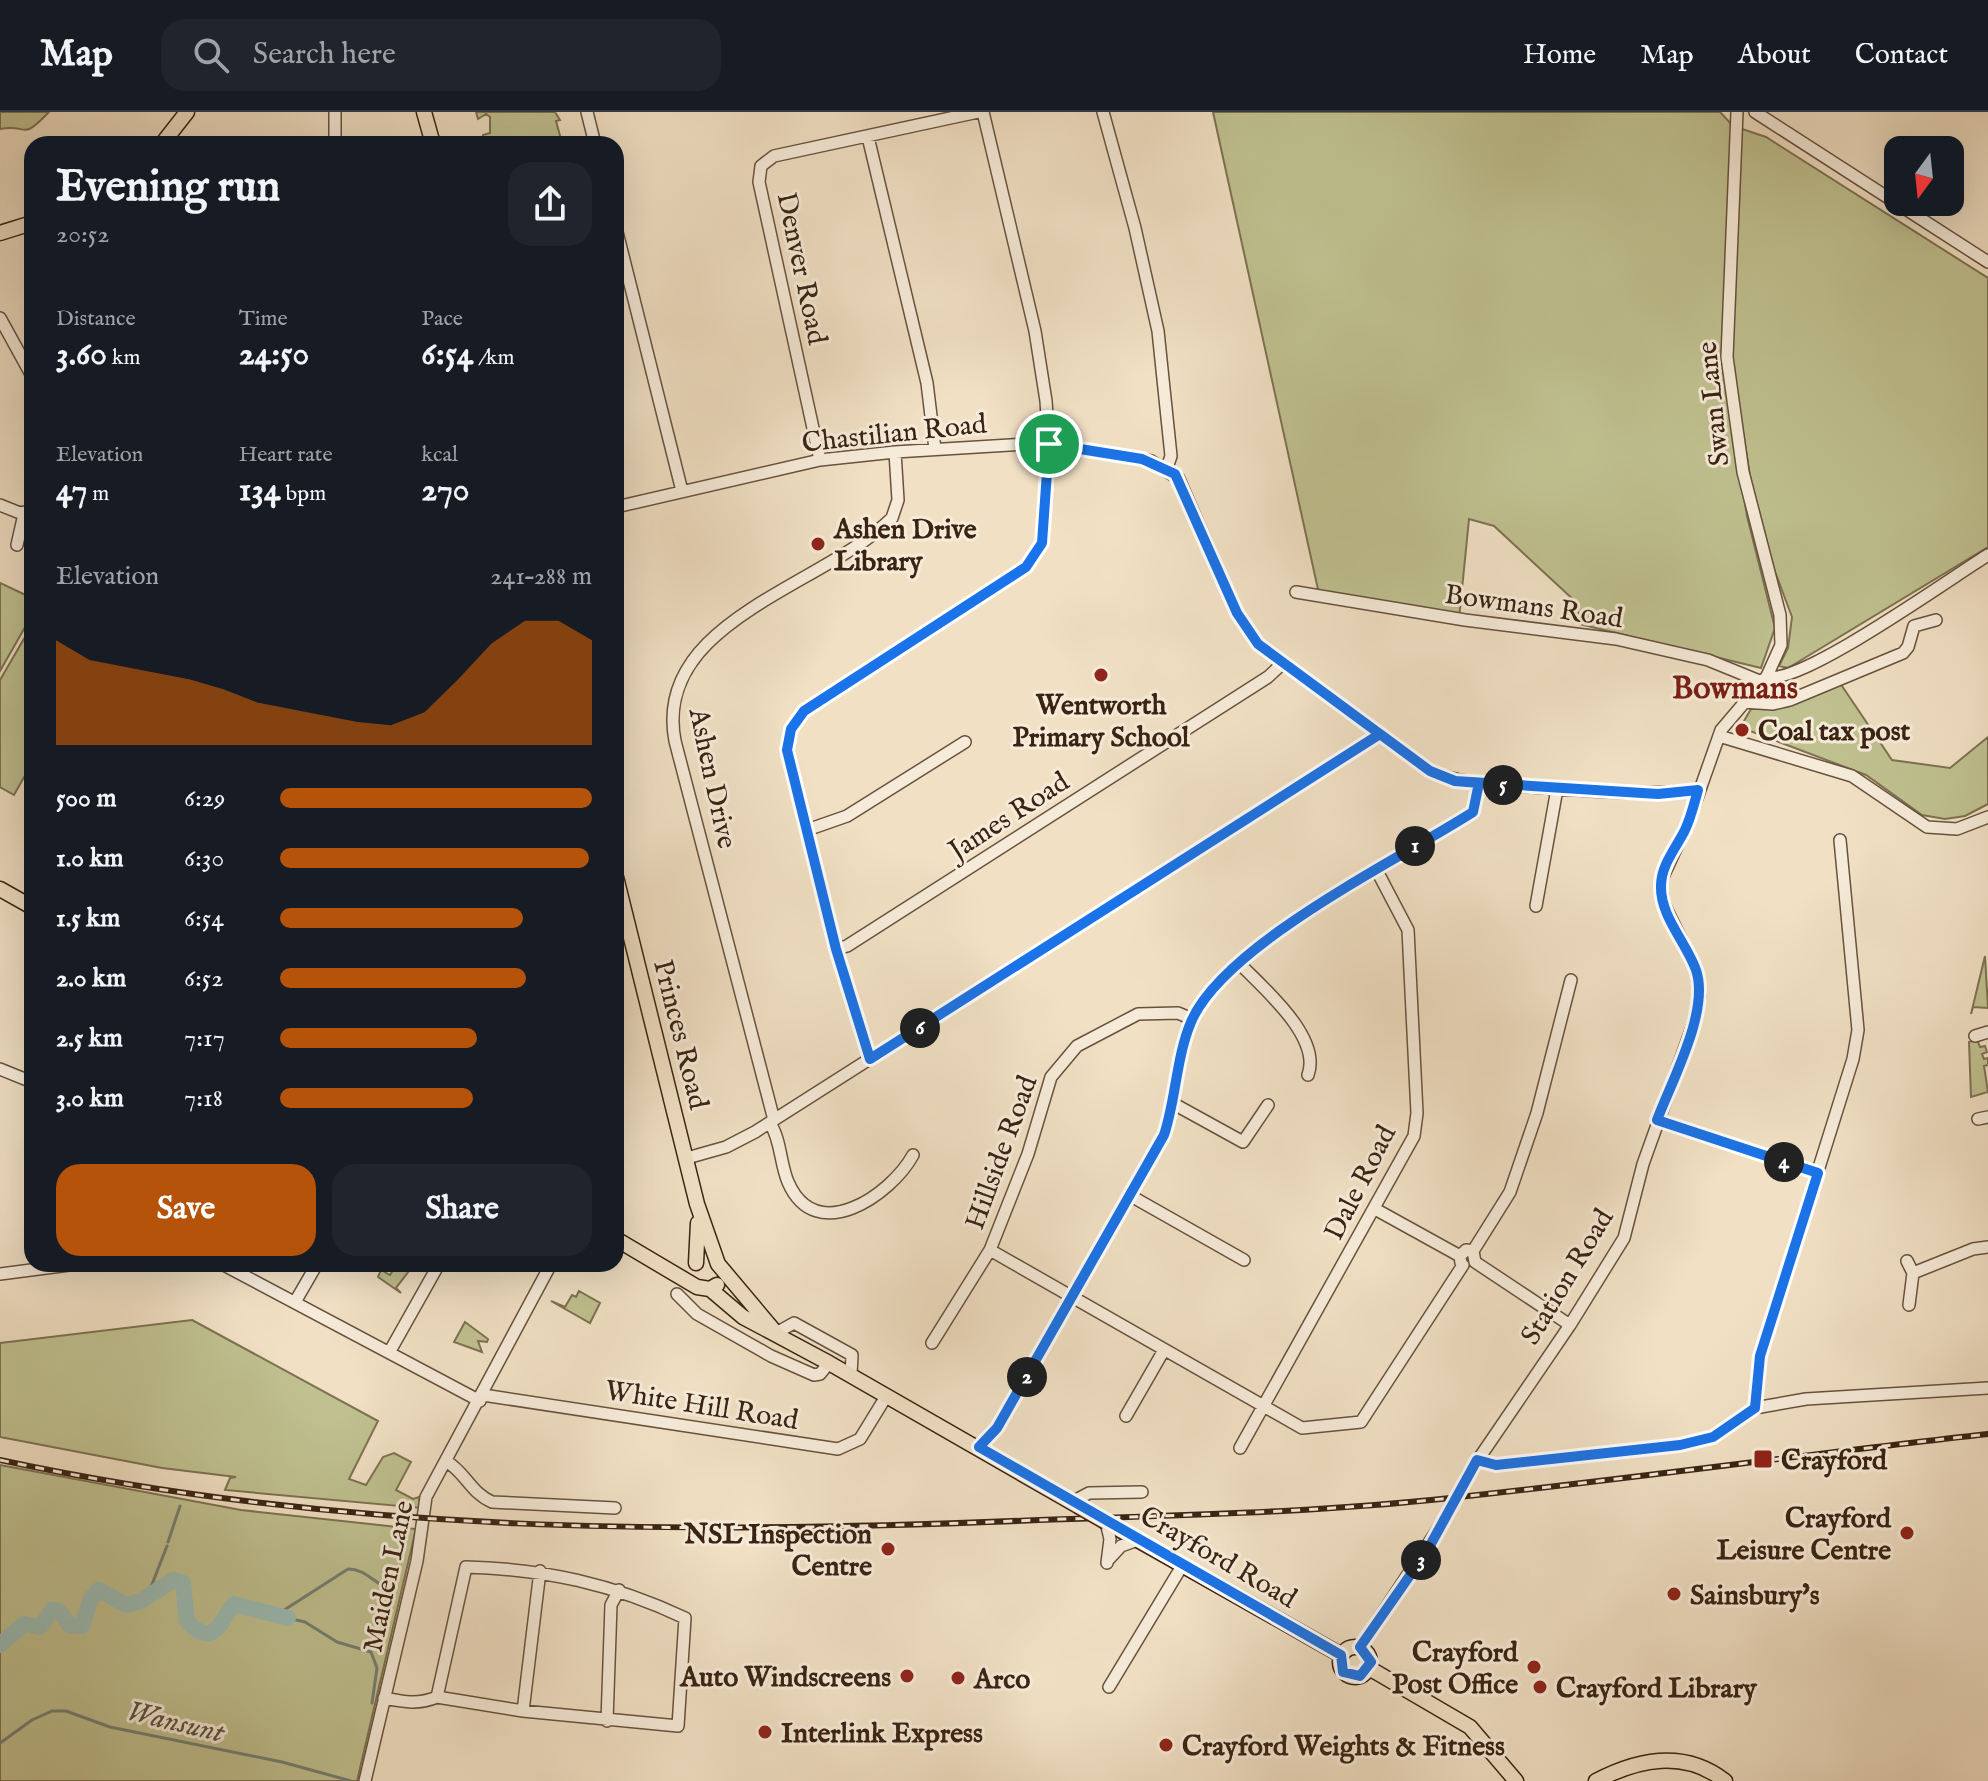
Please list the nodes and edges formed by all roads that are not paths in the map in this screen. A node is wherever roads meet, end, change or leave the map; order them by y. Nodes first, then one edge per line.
1 (187, 112) edge
2 (335, 112) edge
3 (424, 112) edge
4 (587, 112) edge
5 (980, 112) edge
6 (1103, 112) edge
7 (1737, 112) edge
8 (1755, 112) edge
9 (168, 136) edge
10 (335, 136) edge
11 (431, 136) edge
12 (593, 136) edge
13 (868, 137) junction
14 (24, 226) edge
15 (0, 233) edge
16 (624, 260) edge
17 (1988, 262) edge
18 (0, 318) edge
19 (24, 355) edge
20 (1049, 444) junction
21 (935, 449) junction
22 (895, 452) junction
23 (820, 460) junction
24 (1167, 468) junction
25 (682, 491) junction
26 (0, 505) edge
27 (624, 505) edge
28 (24, 512) edge
29 (24, 525) edge
30 (17, 545) dead end
31 (1988, 555) edge
32 (1296, 592) dead end
33 (1902, 611) junction
34 (1936, 620) dead end
35 (1914, 626) junction
36 (1283, 663) junction
37 (1764, 679) junction
38 (1743, 702) junction
39 (1380, 734) junction
40 (1719, 736) junction
41 (965, 742) dead end
42 (1479, 783) junction
43 (1557, 789) junction
44 (1698, 790) junction
45 (1988, 817) edge
46 (807, 830) junction
47 (1840, 840) dead end
48 (1376, 869) junction
49 (0, 889) edge
50 (24, 900) edge
51 (1536, 906) dead end
52 (624, 909) edge
53 (836, 949) junction
54 (1239, 963) junction
55 (1571, 980) dead end
56 (1192, 1019) junction
57 (1988, 1032) edge
58 (1975, 1036) dead end
59 (870, 1059) junction
60 (0, 1069) edge
61 (1308, 1075) dead end
62 (24, 1079) edge
63 (1174, 1104) junction
64 (1268, 1105) dead end
65 (1657, 1120) junction
66 (772, 1122) junction
67 (913, 1155) dead end
68 (687, 1158) junction
69 (1818, 1173) junction
70 (1131, 1196) junction
71 (697, 1204) junction
72 (1375, 1209) junction
73 (624, 1244) edge
74 (1988, 1247) edge
75 (990, 1250) junction
76 (1468, 1259) junction
77 (1244, 1260) dead end
78 (1907, 1261) dead end
79 (694, 1265) junction
80 (664, 1266) junction
81 (720, 1267) junction
82 (24, 1271) edge
83 (237, 1272) edge
84 (312, 1272) edge
85 (434, 1272) edge
86 (547, 1272) edge
87 (1913, 1273) junction
88 (0, 1274) edge
89 (704, 1288) junction
90 (677, 1294) dead end
91 (1073, 1298) junction
92 (295, 1302) junction
93 (1909, 1305) dead end
94 (743, 1317) junction
95 (1570, 1325) junction
96 (776, 1333) junction
97 (734, 1334) junction
98 (932, 1343) dead end
99 (1164, 1350) junction
100 (390, 1351) junction
101 (829, 1363) junction
102 (851, 1375) junction
103 (1988, 1388) edge
104 (887, 1395) junction
105 (482, 1398) junction
106 (1263, 1407) junction
107 (1755, 1408) junction
108 (1126, 1416) dead end
109 (1240, 1448) dead end
110 (985, 1450) junction
111 (1477, 1460) junction
112 (446, 1461) junction
113 (1142, 1492) dead end
114 (1075, 1504) junction
115 (615, 1508) dead end
116 (1106, 1522) junction
117 (1138, 1540) junction
118 (1182, 1566) junction
119 (540, 1571) junction
120 (619, 1590) junction
121 (1360, 1647) junction
122 (1341, 1655) junction
123 (1369, 1668) junction
124 (1109, 1687) dead end
125 (437, 1697) junction
126 (384, 1698) junction
127 (523, 1711) junction
128 (607, 1721) junction
129 (1512, 1778) edge
130 (365, 1781) edge
131 (1596, 1781) edge
132 (1725, 1781) edge

1 - 9 main road
2 - 10 street
3 - 11 main road
4 - 12 street
5 - 13 street, Denver Road
5 - 20 street
6 - 24 street
7 - 37 street, Swan Lane
8 - 17 street
13 - 21 street
13 - 23 street, Denver Road
14 - 15 main road
16 - 25 street
18 - 19 street
20 - 21 street, Chastilian Road
20 - 24 street, Chastilian Road
20 - 46 street
21 - 22 street, Chastilian Road
22 - 23 street, Chastilian Road
22 - 66 street, Ashen Drive
23 - 25 street, Chastilian Road
24 - 36 street
25 - 27 street, Chastilian Road
26 - 28 street
29 - 30 street
31 - 33 street
32 - 37 street, Bowmans Road
33 - 35 street
33 - 37 street
34 - 35 street
35 - 38 street
36 - 39 street
36 - 53 street, James Road
37 - 38 street, Station Road
38 - 40 street, Station Road
39 - 42 street
39 - 59 street
40 - 44 street, Station Road
40 - 45 street
41 - 46 street
42 - 43 street
42 - 48 street
43 - 44 street
43 - 51 street
44 - 65 street, Station Road
46 - 53 street
47 - 69 street
48 - 54 street
48 - 72 street, Dale Road
49 - 50 main road
52 - 68 main road, Princes Road
53 - 59 street
54 - 56 street
54 - 61 street
55 - 76 street
56 - 63 street
56 - 75 street, Hillside Road
57 - 58 street
59 - 66 street
60 - 62 street
63 - 64 street
63 - 70 street
65 - 69 street
65 - 95 street, Station Road
66 - 67 street
66 - 68 street
68 - 71 main road, Princes Road
69 - 107 street
70 - 77 street
70 - 91 street
71 - 79 main road, Princes Road
71 - 81 main road, Princes Road
72 - 76 street
72 - 106 street, Dale Road
73 - 80 main road, Crayford Road
74 - 87 street
75 - 91 street
75 - 98 street, Hillside Road
76 - 95 street
76 - 106 street
78 - 87 street
79 - 80 main road
79 - 81 main road
79 - 89 main road
80 - 89 main road, Crayford Road
81 - 89 main road
81 - 96 main road, Crayford Road
82 - 88 street
83 - 92 street
84 - 92 street
85 - 100 street
86 - 105 street, Maiden Lane
87 - 93 street
89 - 94 main road, Crayford Road
90 - 97 street
91 - 99 street
91 - 110 street
92 - 100 street
94 - 96 main road, Crayford Road
94 - 97 street
95 - 111 street, Station Road
96 - 101 main road, Crayford Road
96 - 102 street, Crayford Road
97 - 101 street
99 - 106 street
99 - 108 street
100 - 105 street
101 - 102 main road, Crayford Road
102 - 104 main road, Crayford Road
103 - 107 street
104 - 105 street, White Hill Road
104 - 110 main road, Crayford Road
105 - 112 street, Maiden Lane
106 - 109 street, Dale Road
107 - 111 street
110 - 114 main road, Crayford Road
111 - 121 street, Station Road, bridge
112 - 115 street
112 - 126 street, Maiden Lane
113 - 114 street, Crayford Road
114 - 116 main road, Crayford Road, bridge
116 - 117 main road, Crayford Road
116 - 117 street
117 - 118 main road, Crayford Road
118 - 122 main road, Crayford Road
118 - 124 street
119 - 120 street
119 - 125 street
119 - 127 street
120 - 128 street
120 - 128 street
121 - 122 main road
121 - 123 main road
122 - 123 main road, Crayford Road
123 - 129 main road, Crayford Road
125 - 126 street
125 - 127 street
126 - 130 street, Maiden Lane
127 - 128 street
131 - 132 main road

